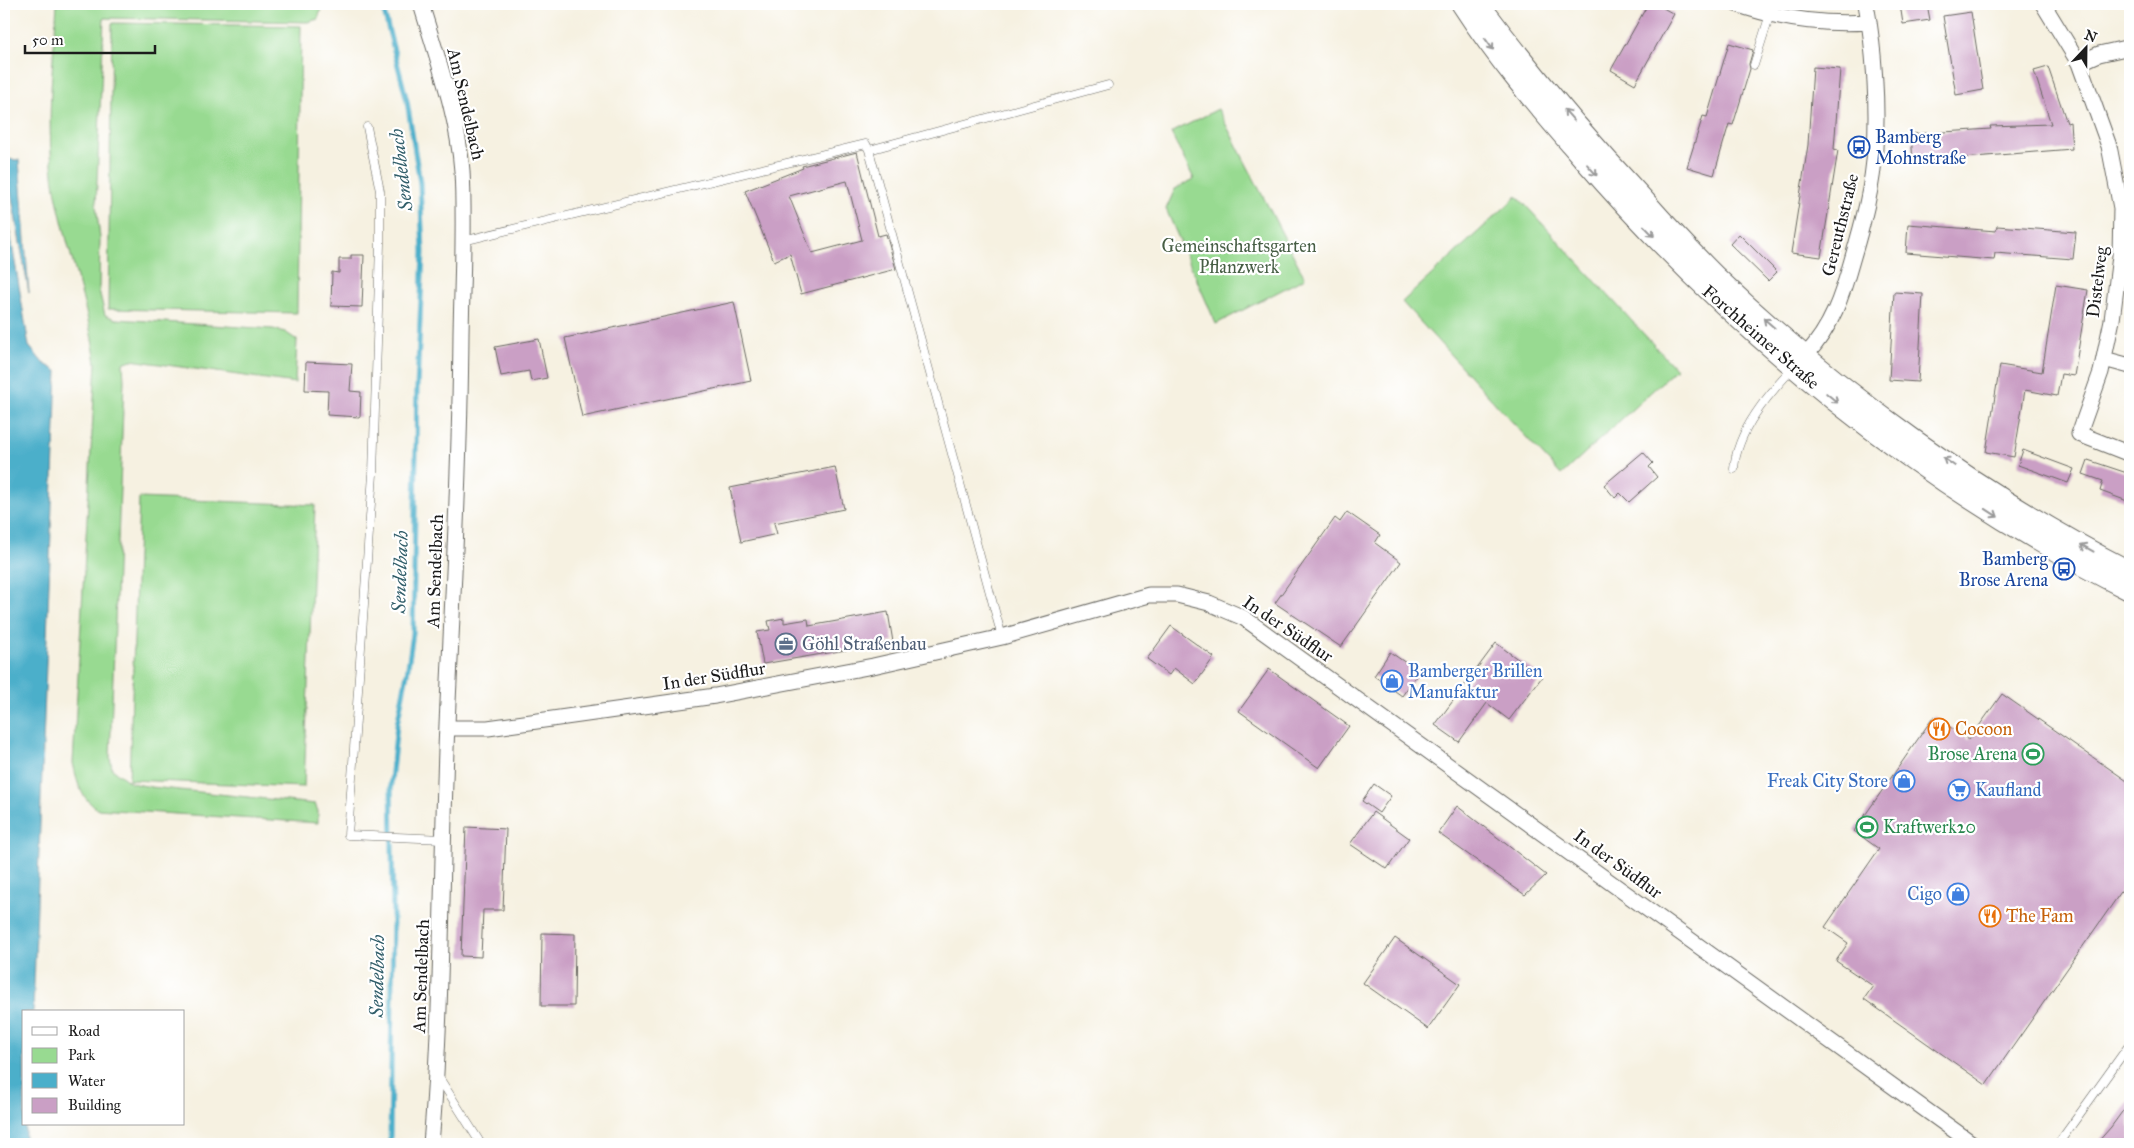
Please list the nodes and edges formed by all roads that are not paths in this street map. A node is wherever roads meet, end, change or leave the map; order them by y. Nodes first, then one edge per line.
1 (422, 4) edge
2 (1461, 4) edge
3 (1480, 4) edge
4 (1736, 4) edge
5 (1866, 4) edge
6 (2043, 4) edge
7 (1770, 14) junction
8 (1869, 22) junction
9 (2130, 47) edge
10 (2079, 63) junction
11 (1754, 65) dead end
12 (1108, 85) dead end
13 (367, 127) dead end
14 (868, 150) junction
15 (2125, 208) edge
16 (462, 241) junction
17 (2104, 359) junction
18 (1800, 361) junction
19 (2130, 366) edge
20 (2130, 454) edge
21 (1734, 469) dead end
22 (2130, 571) edge
23 (2130, 591) edge
24 (1002, 638) junction
25 (447, 728) junction
26 (444, 838) junction
27 (2130, 1044) edge
28 (437, 1075) junction
29 (431, 1144) edge
30 (481, 1144) edge
31 (1973, 1144) edge
32 (2058, 1144) edge

1 - 16 street, Am Sendelbach
2 -> 18 street, Forchheimer Straße
18 -> 3 street, Forchheimer Straße
4 - 7 street
5 - 8 street, Gereuthstraße
6 - 10 street, Distelweg
7 - 8 street
7 - 11 lane
8 - 18 street, Gereuthstraße
9 - 10 street
10 - 15 street, Distelweg
12 - 14 lane
13 - 26 lane
14 - 16 lane
14 - 24 lane
15 - 17 street, Distelweg
16 - 25 street, Am Sendelbach
17 - 19 street
17 - 20 street, Distelweg
18 - 21 lane
22 -> 18 street, Forchheimer Straße
18 -> 23 street, Forchheimer Straße
24 - 25 street, In der Südflur
24 - 31 street, In der Südflur
25 - 26 street, Am Sendelbach
26 - 28 street, Am Sendelbach
27 - 32 lane
28 - 29 street, Am Sendelbach
28 - 30 lane

